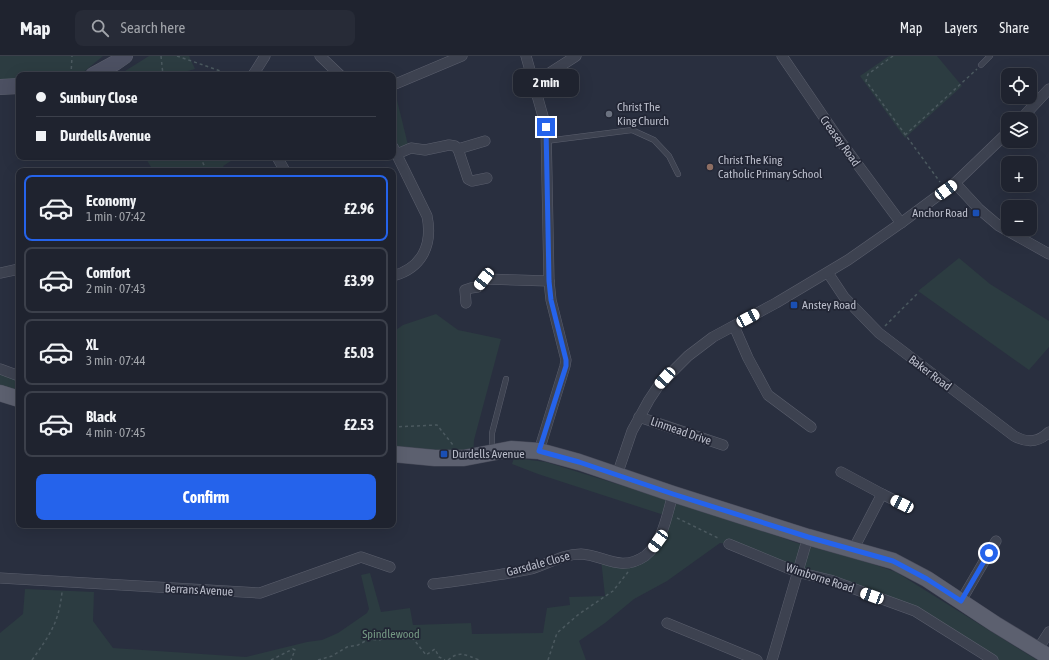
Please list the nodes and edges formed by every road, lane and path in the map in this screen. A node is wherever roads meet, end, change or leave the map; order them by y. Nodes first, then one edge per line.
1 (72, 56) edge
2 (125, 56) edge
3 (161, 56) edge
4 (177, 56) edge
5 (265, 56) edge
6 (320, 56) edge
7 (462, 56) edge
8 (526, 56) edge
9 (576, 56) edge
10 (782, 56) edge
11 (893, 56) edge
12 (990, 56) edge
13 (981, 65) joint
14 (71, 72) edge
15 (98, 72) edge
16 (163, 72) edge
17 (223, 72) edge
18 (254, 72) edge
19 (337, 72) edge
20 (534, 83) junction
21 (396, 84) edge
22 (16, 86) edge
23 (0, 87) edge
24 (1049, 89) edge
25 (1028, 112) edge
26 (905, 135) junction
27 (1001, 139) edge
28 (485, 141) dead end
29 (546, 141) junction
30 (458, 149) junction
31 (396, 151) edge
32 (396, 153) edge
33 (678, 174) dead end
34 (487, 178) dead end
35 (955, 183) junction
36 (946, 190) junction
37 (901, 223) junction
38 (1049, 254) edge
39 (16, 270) edge
40 (828, 273) junction
41 (0, 274) edge
42 (396, 275) edge
43 (549, 281) junction
44 (919, 292) dead end
45 (466, 303) dead end
46 (734, 326) junction
47 (879, 333) junction
48 (0, 369) edge
49 (16, 375) edge
50 (506, 379) dead end
51 (0, 393) edge
52 (16, 398) edge
53 (639, 417) junction
54 (396, 426) edge
55 (811, 427) dead end
56 (1049, 432) edge
57 (723, 445) dead end
58 (539, 451) junction
59 (492, 452) junction
60 (396, 454) edge
61 (464, 458) junction
62 (841, 472) dead end
63 (617, 475) junction
64 (673, 494) junction
65 (882, 494) junction
66 (902, 504) dead end
67 (667, 513) junction
68 (808, 537) junction
69 (996, 541) dead end
70 (729, 544) joint
71 (853, 550) junction
72 (639, 558) junction
73 (390, 566) dead end
74 (797, 572) junction
75 (0, 578) edge
76 (433, 584) dead end
77 (62, 592) dead end
78 (961, 601) junction
79 (667, 623) dead end
80 (1049, 632) edge
81 (1044, 653) edge
82 (32, 660) edge
83 (271, 660) edge
84 (291, 660) edge
85 (318, 660) edge
86 (444, 660) edge
87 (448, 660) edge
88 (478, 660) edge
89 (548, 660) edge
90 (758, 660) edge
91 (772, 660) edge
92 (993, 660) edge

1 - 14 path
2 - 15 street
3 - 16 path
4 - 17 path
5 - 18 street
6 - 19 street
7 - 21 street
8 - 20 street
9 - 20 street
10 - 37 street, Creasey Road
11 - 26 path
12 - 13 lane
13 - 26 path
20 - 29 street
22 - 23 street
24 - 25 street
26 - 36 path
27 - 35 street
28 - 30 street
29 - 33 lane
29 - 43 street
30 - 31 street
30 - 34 street
32 - 42 street
35 - 36 street
35 - 38 street
36 - 37 street
37 - 40 street
39 - 41 street
40 - 46 street
40 - 47 street, Baker Road
43 - 45 street
43 - 58 street
44 - 47 path
46 - 53 street
46 - 55 street
47 - 56 street, Baker Road
48 - 49 street
50 - 59 lane
51 - 52 main road
53 - 57 street, Linmead Drive
53 - 63 street
54 - 61 path
58 - 59 main road
58 - 63 main road
59 - 61 main road
60 - 61 main road
62 - 65 street
63 - 64 main road
64 - 67 street, Garsdale Close
64 - 68 main road
65 - 66 street
65 - 71 street
67 - 70 path
67 - 72 street, Garsdale Close
68 - 71 main road
68 - 74 street
69 - 78 street
70 - 74 street, Wimborne Road
71 - 78 main road
72 - 76 street, Garsdale Close
72 - 89 path
73 - 75 street, Berrans Avenue
74 - 91 street
74 - 92 street, Wimborne Road
77 - 82 path
78 - 81 main road
79 - 90 street
80 - 81 street
83 - 84 path
85 - 86 path
87 - 88 path

